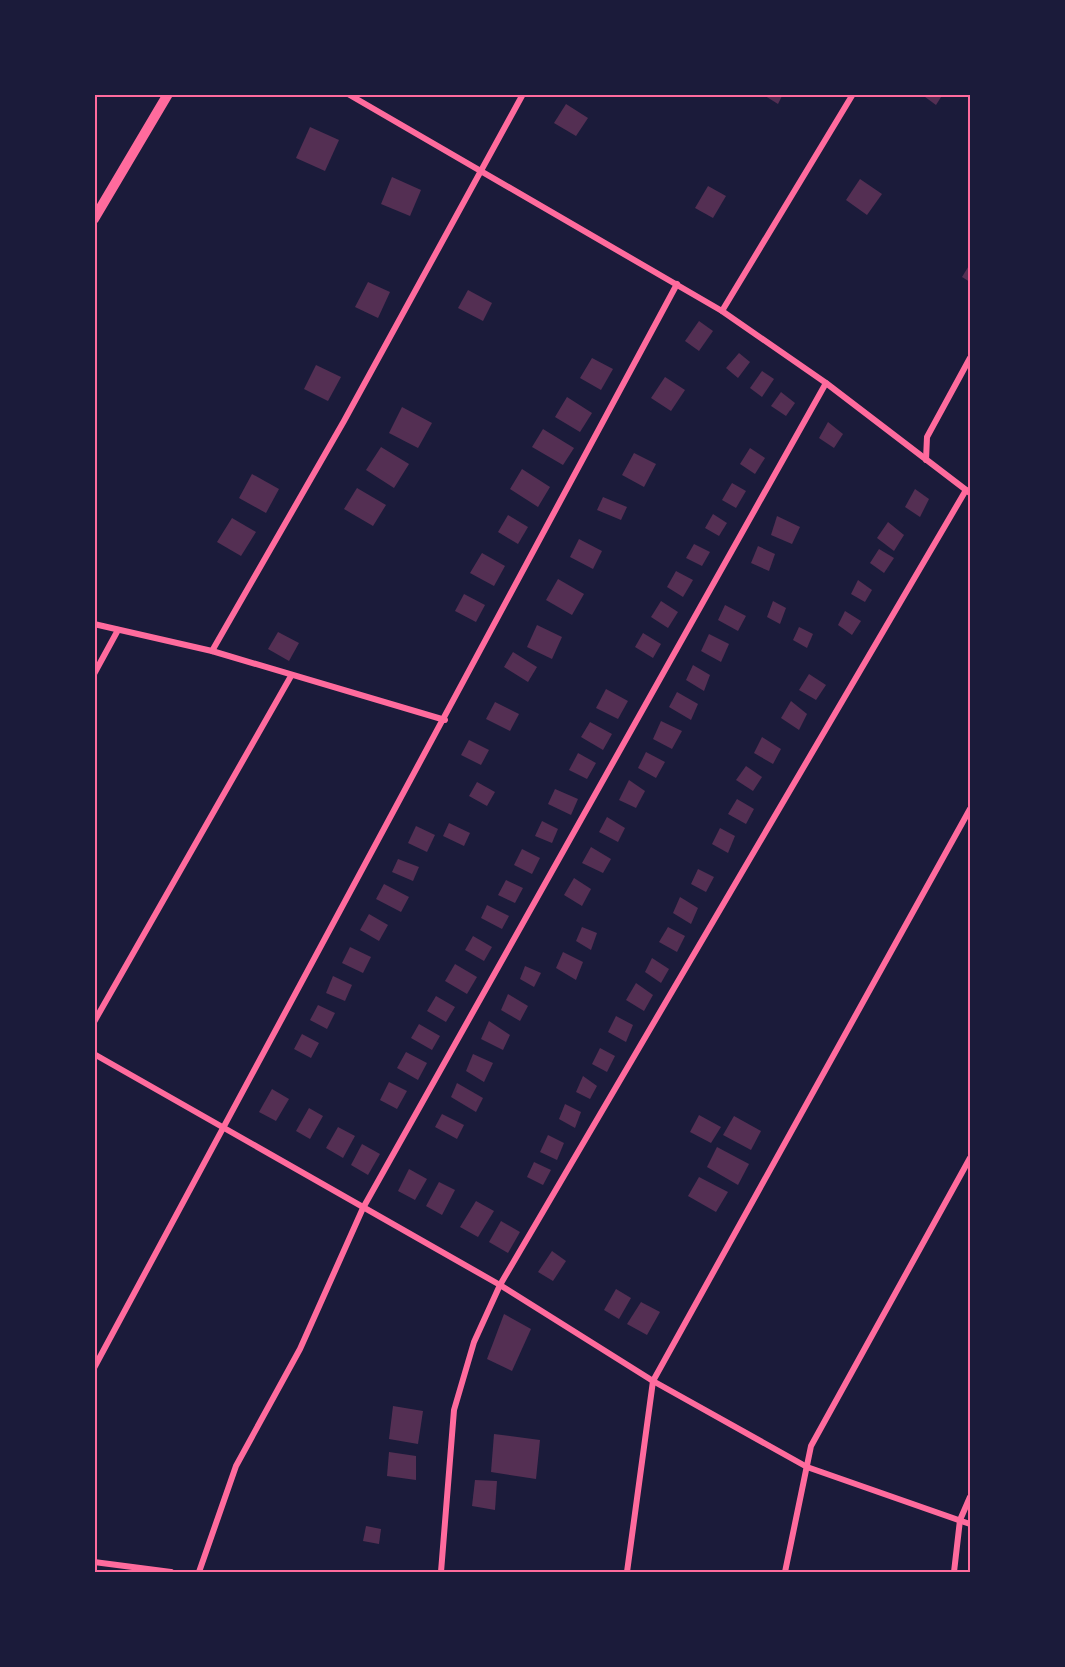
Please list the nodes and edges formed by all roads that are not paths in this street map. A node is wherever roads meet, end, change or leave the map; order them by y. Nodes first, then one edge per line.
1 (168, 94) edge
2 (348, 94) edge
3 (523, 94) edge
4 (853, 94) edge
5 (481, 170) junction
6 (94, 219) edge
7 (677, 284) junction
8 (722, 311) junction
9 (970, 358) edge
10 (826, 383) junction
11 (926, 460) junction
12 (968, 491) edge
13 (94, 624) edge
14 (118, 630) junction
15 (212, 651) junction
16 (94, 674) edge
17 (291, 676) junction
18 (445, 720) junction
19 (970, 809) edge
20 (94, 1022) edge
21 (94, 1054) edge
22 (226, 1128) junction
23 (970, 1158) edge
24 (363, 1208) junction
25 (500, 1285) junction
26 (94, 1368) edge
27 (653, 1381) junction
28 (807, 1467) junction
29 (970, 1497) edge
30 (960, 1520) junction
31 (970, 1524) edge
32 (94, 1562) edge
33 (171, 1572) edge
34 (199, 1572) edge
35 (441, 1572) edge
36 (627, 1572) edge
37 (785, 1572) edge
38 (954, 1572) edge

1 - 6 street
2 - 5 street
3 - 5 street
4 - 8 street
5 - 7 street
5 - 15 street
7 - 8 street
7 - 18 street
8 - 10 street
9 - 11 street
10 - 11 street
10 - 24 street
11 - 12 street
12 - 25 street
13 - 14 street
14 - 15 street
14 - 16 street
15 - 17 street
17 - 18 street
17 - 20 street
18 - 22 street
19 - 27 street
21 - 22 street
22 - 24 street
22 - 26 street
23 - 28 street
24 - 25 street
24 - 34 street
25 - 27 street
25 - 35 street
27 - 28 street
27 - 36 street
28 - 30 street
28 - 37 street
29 - 30 street
30 - 31 street
30 - 38 street
32 - 33 street

